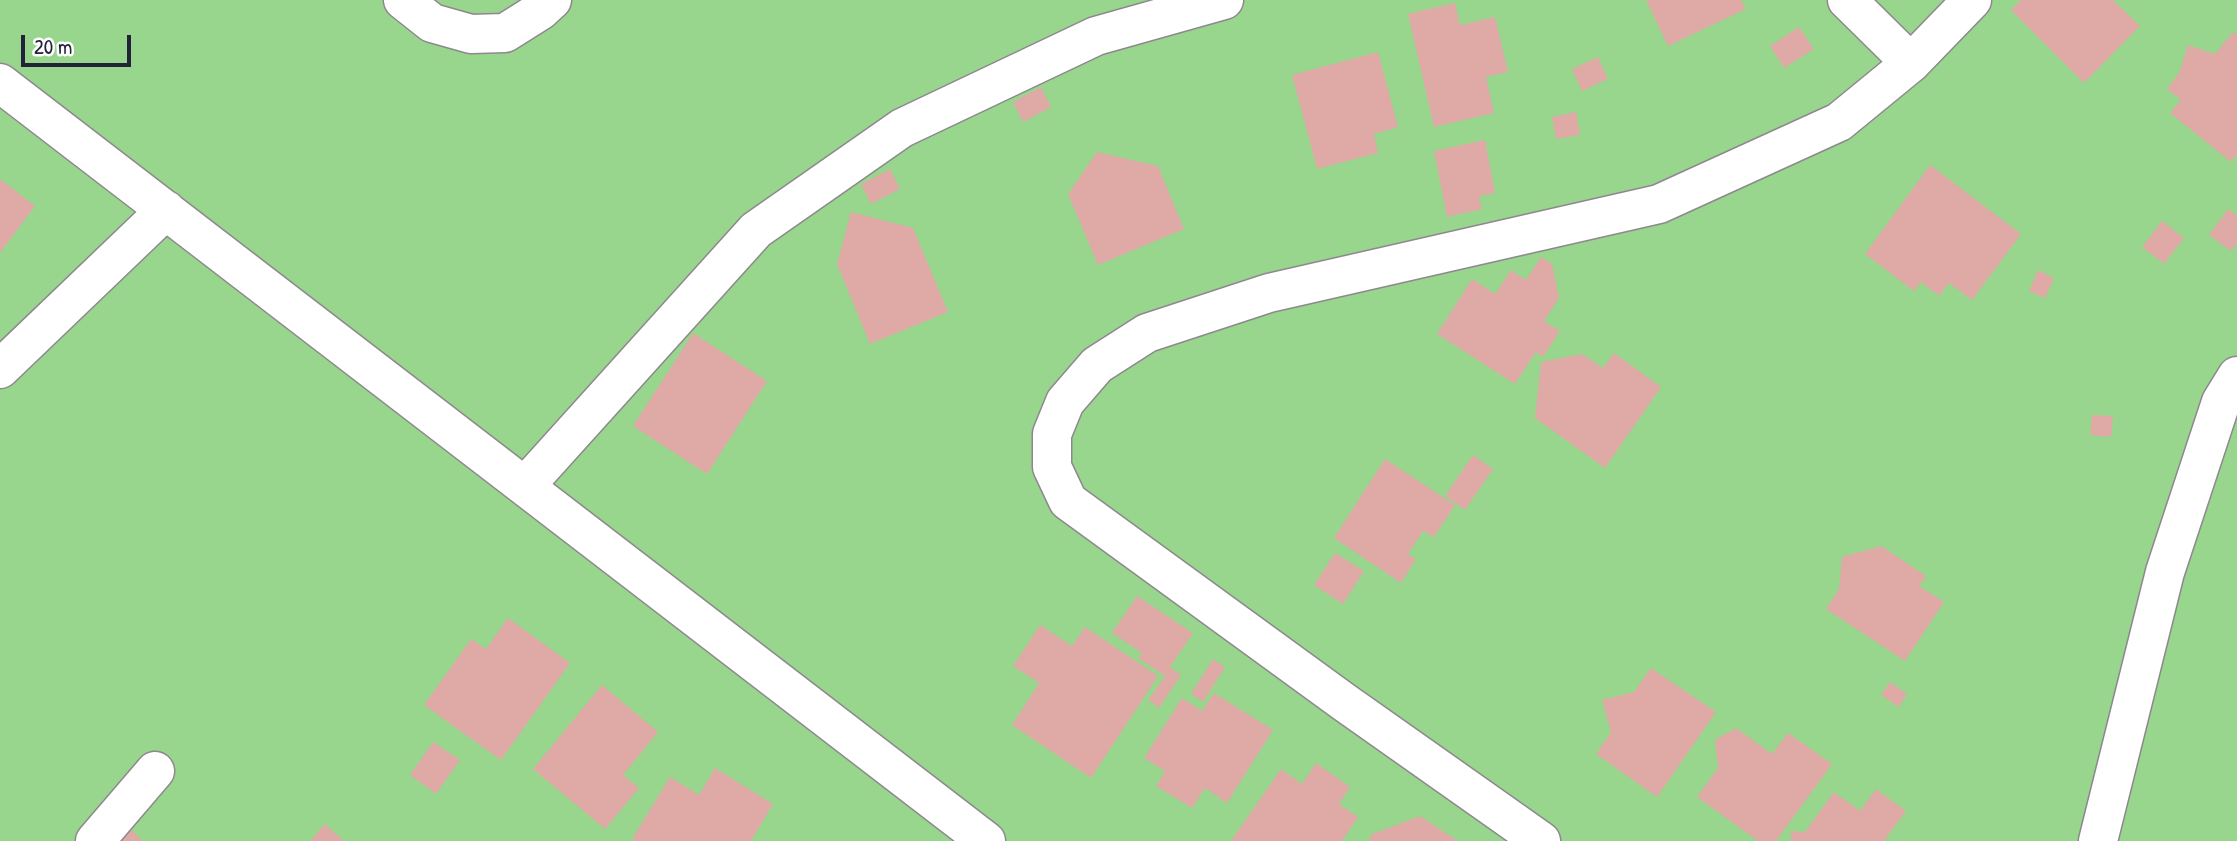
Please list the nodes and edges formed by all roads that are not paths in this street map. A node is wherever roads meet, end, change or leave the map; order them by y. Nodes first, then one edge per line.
1 (404, 0) edge
2 (552, 0) edge
3 (1224, 0) edge
4 (1847, 0) edge
5 (1972, 0) edge
6 (1911, 63) junction
7 (0, 83) edge
8 (166, 210) junction
9 (0, 369) edge
10 (2237, 376) edge
11 (525, 486) junction
12 (155, 771) dead end
13 (95, 841) edge
14 (986, 841) edge
15 (1541, 841) edge
16 (2098, 841) edge

1 - 2 street
3 - 11 street
4 - 6 street
5 - 6 street
6 - 15 street
7 - 8 street
8 - 9 street
8 - 11 street
10 - 16 street
11 - 14 street
12 - 13 street

